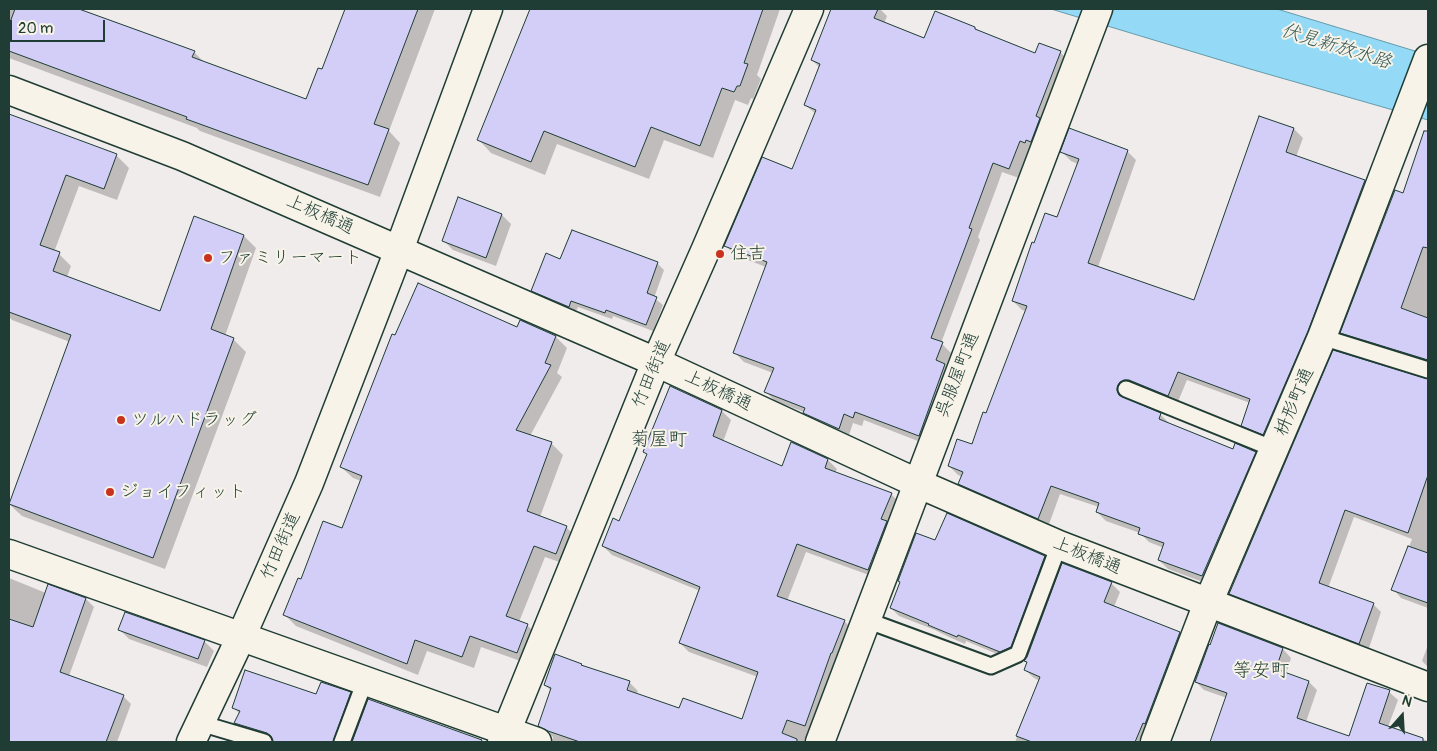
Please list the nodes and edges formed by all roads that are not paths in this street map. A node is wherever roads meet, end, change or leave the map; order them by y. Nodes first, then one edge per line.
1 (488, 9) edge
2 (809, 9) edge
3 (1093, 21) edge
4 (1428, 59) edge
5 (9, 90) edge
6 (399, 250) junction
7 (1322, 337) junction
8 (656, 362) junction
9 (1428, 370) edge
10 (1126, 389) dead end
11 (1274, 449) junction
12 (918, 483) junction
13 (1059, 545) junction
14 (9, 554) edge
15 (1208, 603) junction
16 (866, 620) junction
17 (241, 636) junction
18 (365, 681) junction
19 (1428, 687) edge
20 (196, 733) edge
21 (504, 737) edge
22 (264, 742) edge
23 (342, 742) edge
24 (536, 742) edge
25 (820, 742) edge
26 (1155, 742) edge

1 - 6 street, 竹田街道
2 - 8 street, 竹田街道
3 - 12 street, 呉服屋町通
4 - 7 street, 枡形町通
5 - 6 street, 上板橋通
6 - 8 street, 上板橋通
6 - 17 street, 竹田街道
7 - 9 lane
7 - 11 street, 枡形町通
8 - 12 street, 上板橋通
8 - 21 street, 竹田街道
10 - 11 lane
11 - 15 street, 枡形町通
12 - 13 street, 上板橋通
12 - 16 street, 呉服屋町通
13 - 15 street, 上板橋通
13 - 16 lane
14 - 17 street
15 - 19 street, 上板橋通
15 - 26 street, 枡形町通
16 - 25 street, 呉服屋町通
17 - 18 street
17 - 20 street, 竹田街道
18 - 21 street
18 - 23 lane
20 - 22 lane
21 - 24 street

